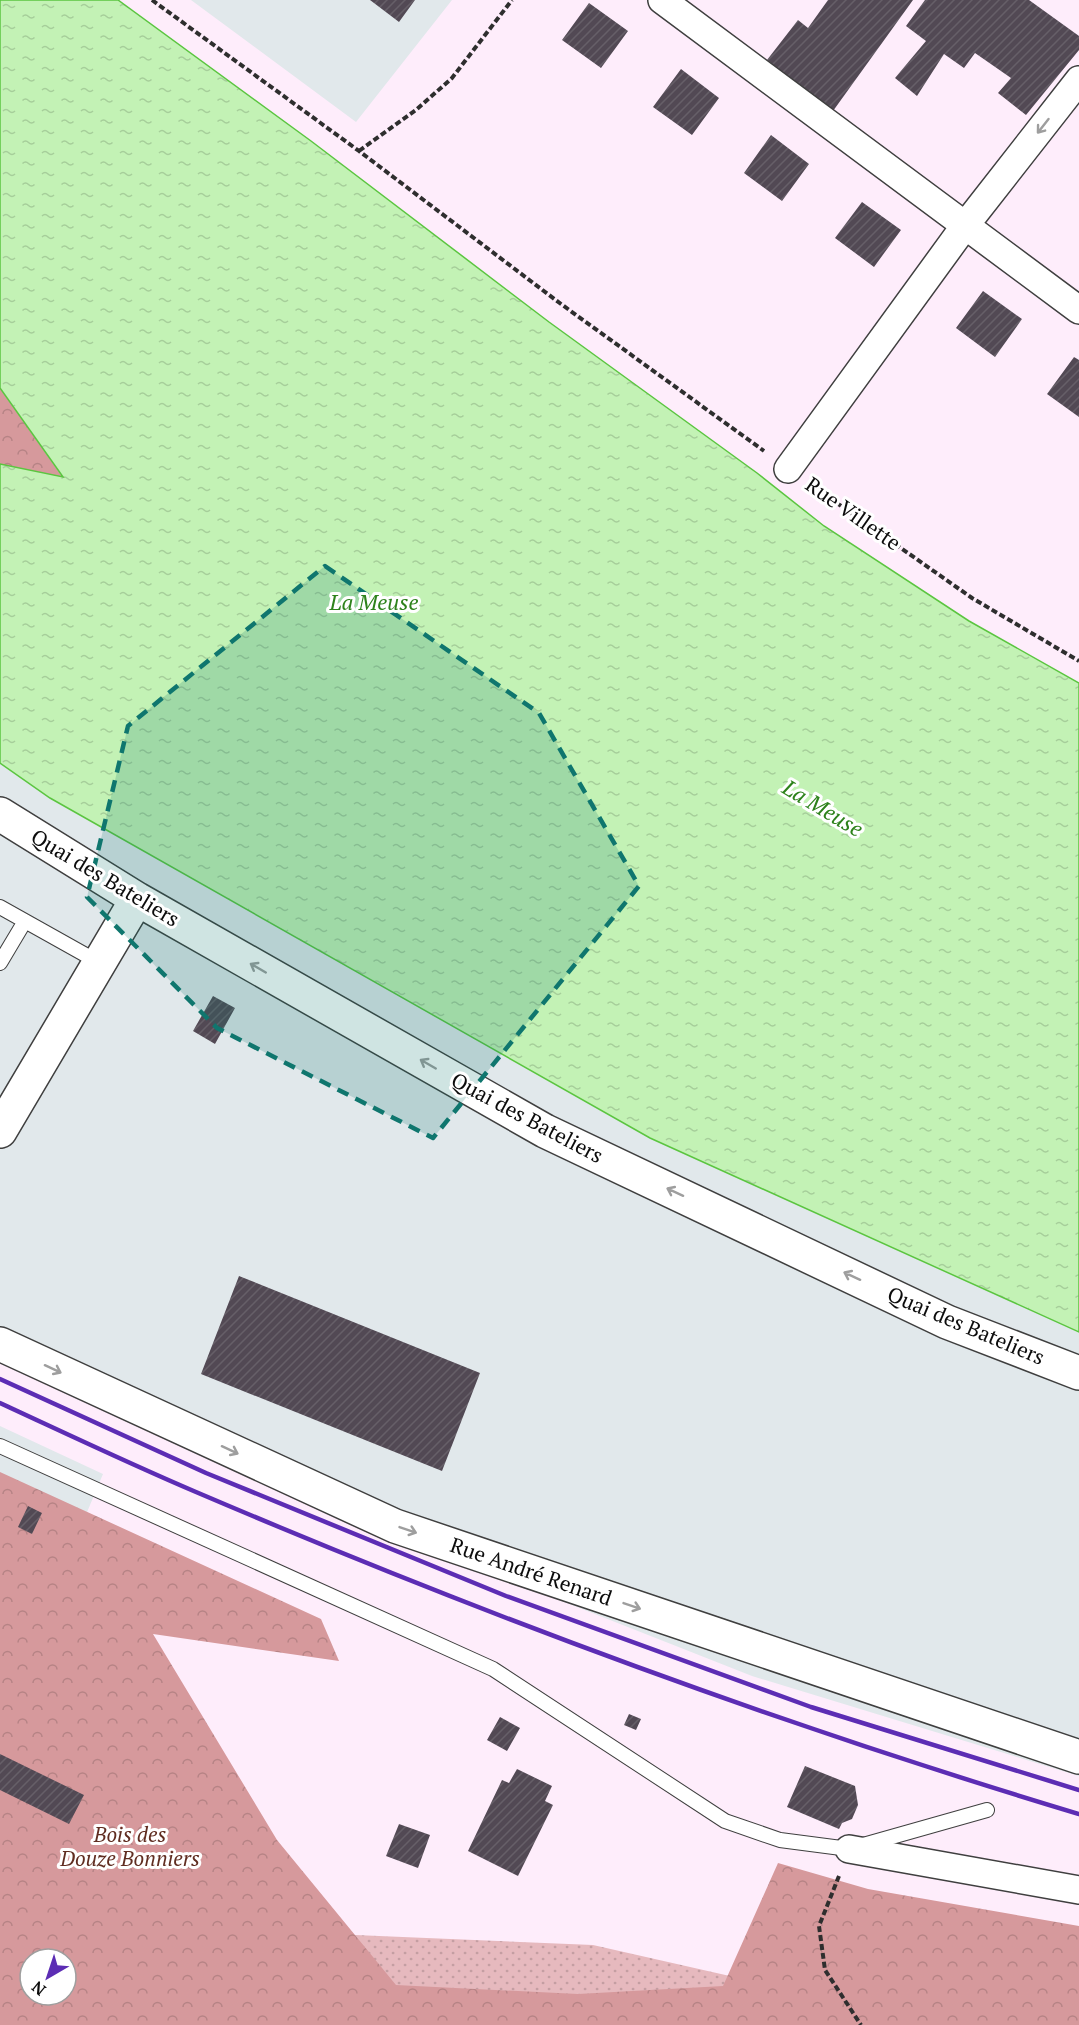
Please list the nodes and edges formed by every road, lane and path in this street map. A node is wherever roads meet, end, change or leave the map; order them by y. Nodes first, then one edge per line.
1 (152, 0) edge
2 (512, 0) edge
3 (662, 0) edge
4 (1079, 80) edge
5 (359, 151) junction
6 (964, 226) junction
7 (1079, 310) edge
8 (788, 469) junction
9 (1079, 661) edge
10 (0, 814) edge
11 (137, 899) junction
12 (0, 907) edge
13 (25, 921) junction
14 (0, 963) edge
15 (100, 963) junction
16 (0, 1131) edge
17 (0, 1344) edge
18 (1079, 1373) edge
19 (0, 1446) edge
20 (1079, 1757) edge
21 (987, 1810) dead end
22 (849, 1849) junction
23 (1079, 1890) edge
24 (861, 2025) edge

1 - 5 path
2 - 5 path
3 - 6 street
4 -> 6 street, Rue Villette
5 - 8 path
6 - 7 street
6 - 8 street, Rue Villette
8 - 9 path, Rue Villette
10 - 11 street, Quai des Bateliers
11 - 15 street
18 -> 11 street, Quai des Bateliers
12 - 13 lane
13 - 14 lane
13 - 15 lane
15 - 16 street
17 -> 20 street, Rue André Renard
19 - 22 lane
21 - 22 lane
22 - 23 street
22 - 24 path

